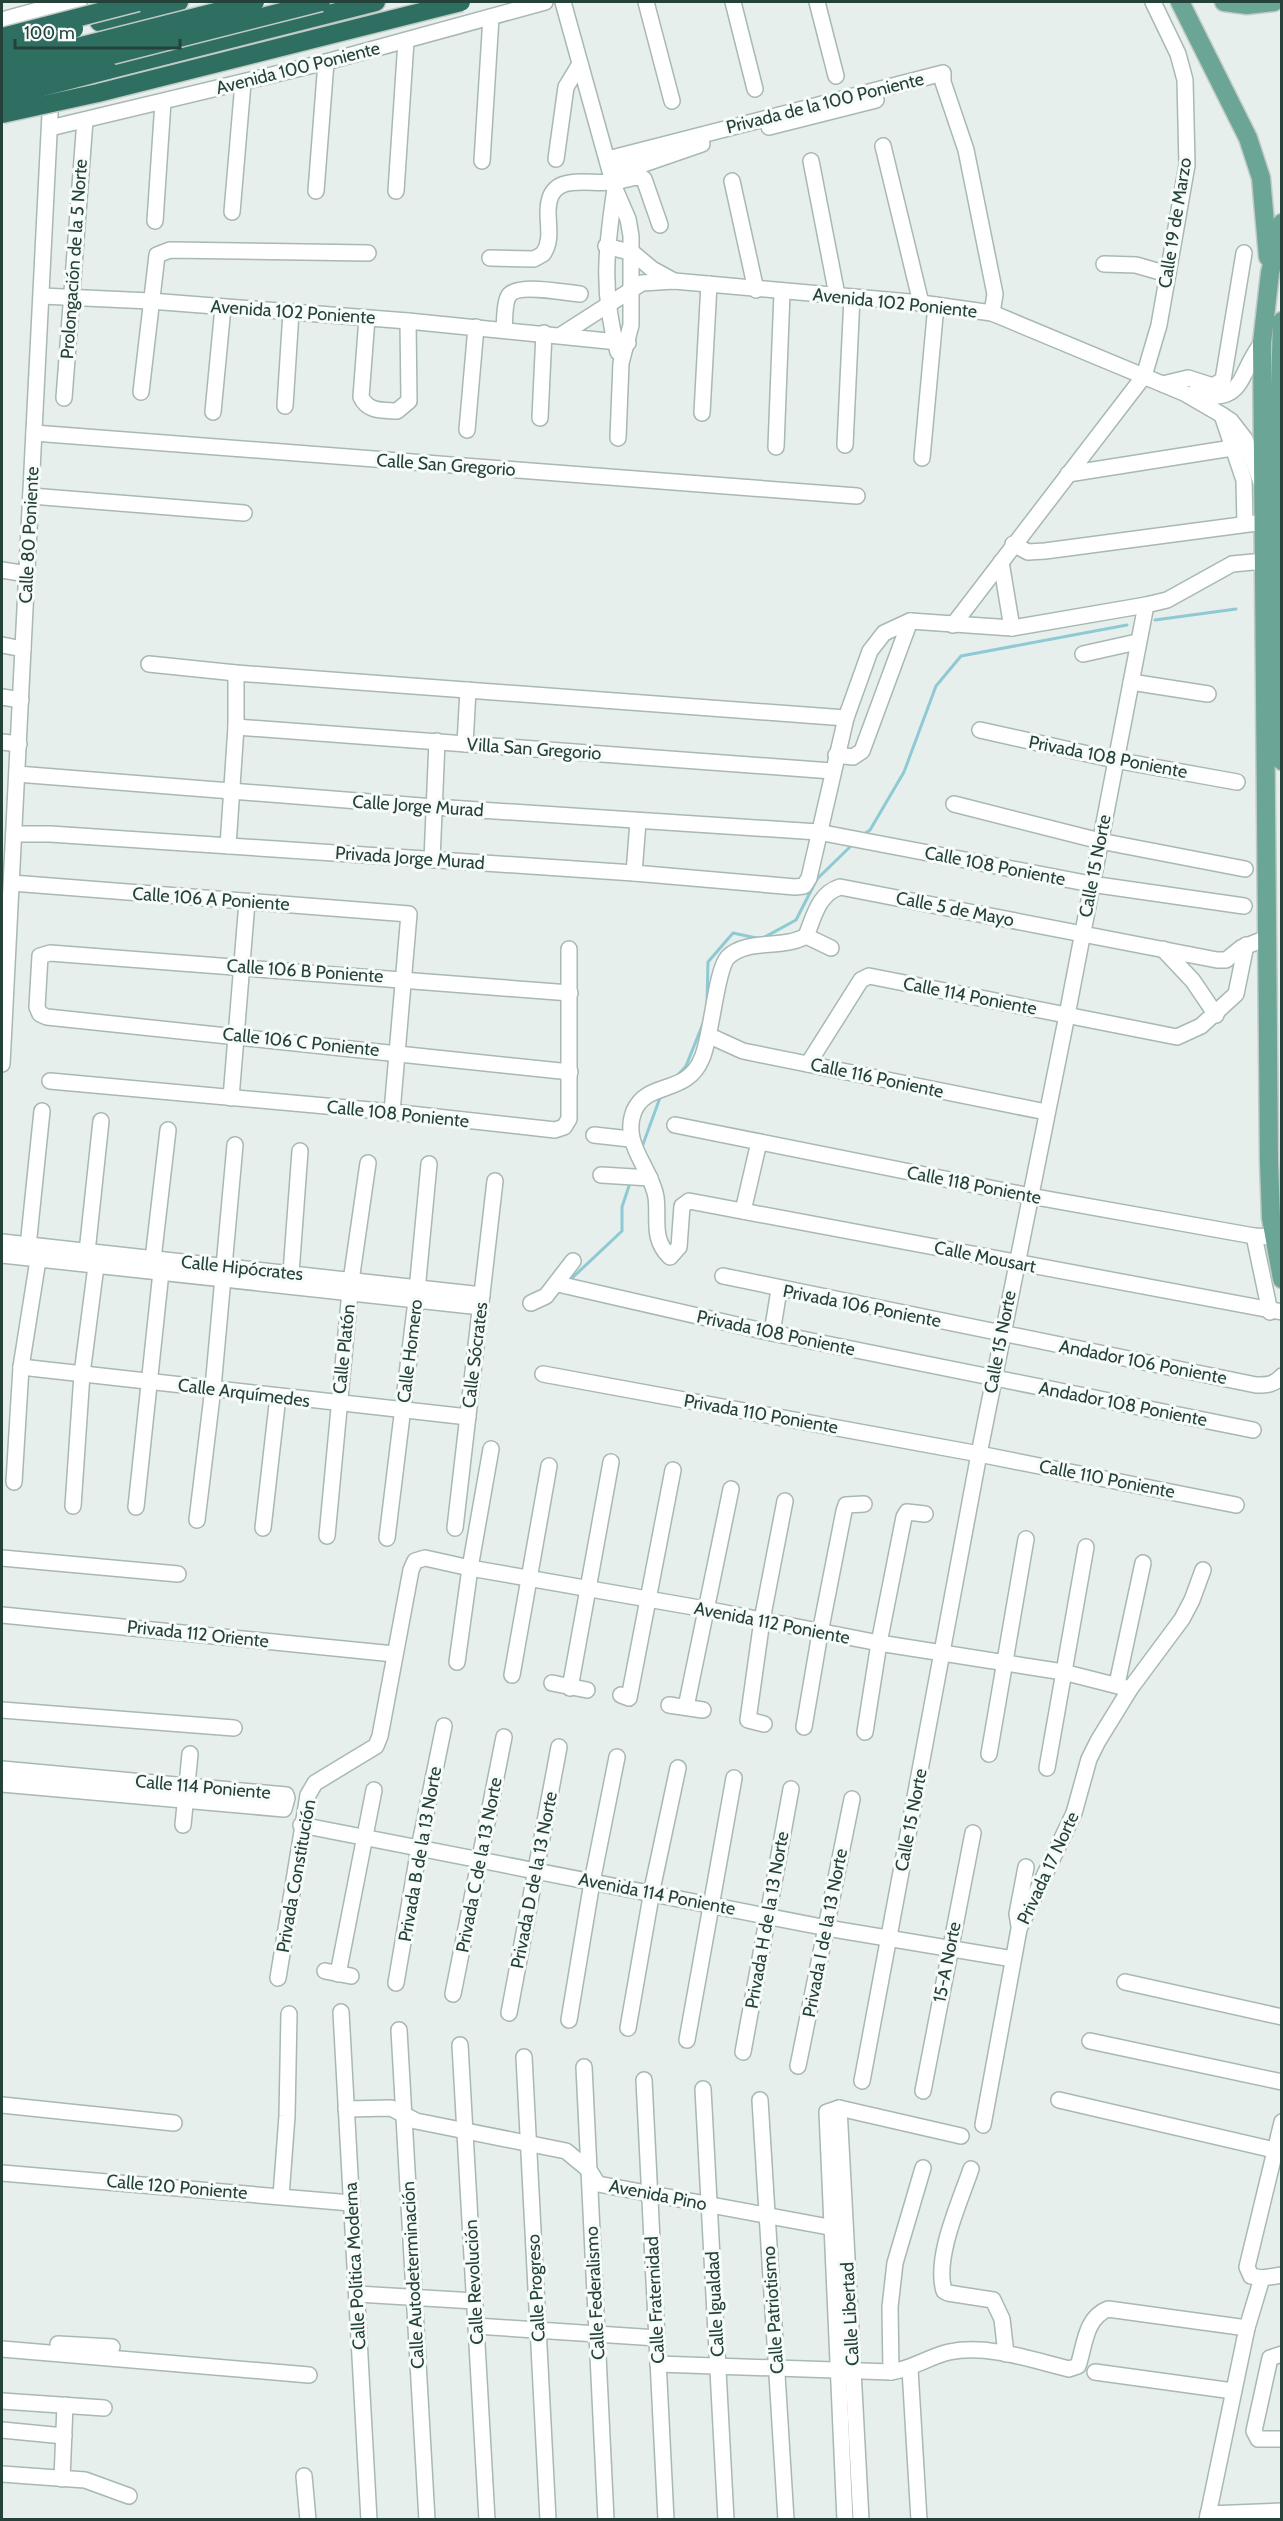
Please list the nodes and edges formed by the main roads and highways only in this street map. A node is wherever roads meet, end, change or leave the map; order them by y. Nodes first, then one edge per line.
1 (138, 2) edge
2 (179, 2) edge
3 (255, 2) edge
4 (321, 2) edge
5 (376, 2) edge
6 (460, 2) edge
7 (1180, 2) edge
8 (1224, 2) edge
9 (1274, 2) edge
10 (2, 37) edge
11 (2, 51) edge
12 (2, 66) edge
13 (2, 98) edge
14 (1281, 223) edge
15 (1270, 273) junction
16 (1281, 321) edge
17 (1281, 761) edge
18 (1275, 967) edge
19 (1275, 1015) edge
20 (1275, 1084) edge
21 (1281, 1279) edge

1 - 10 highway, bridge
2 - 11 highway, bridge
3 - 12 highway, bridge
4 - 13 highway, bridge
5 - 13 highway, bridge
6 - 13 highway, bridge
7 - 15 main road
8 - 9 main road
14 - 15 main road
15 - 18 main road
16 - 17 main road
18 - 19 main road
19 - 20 main road
20 - 21 main road

